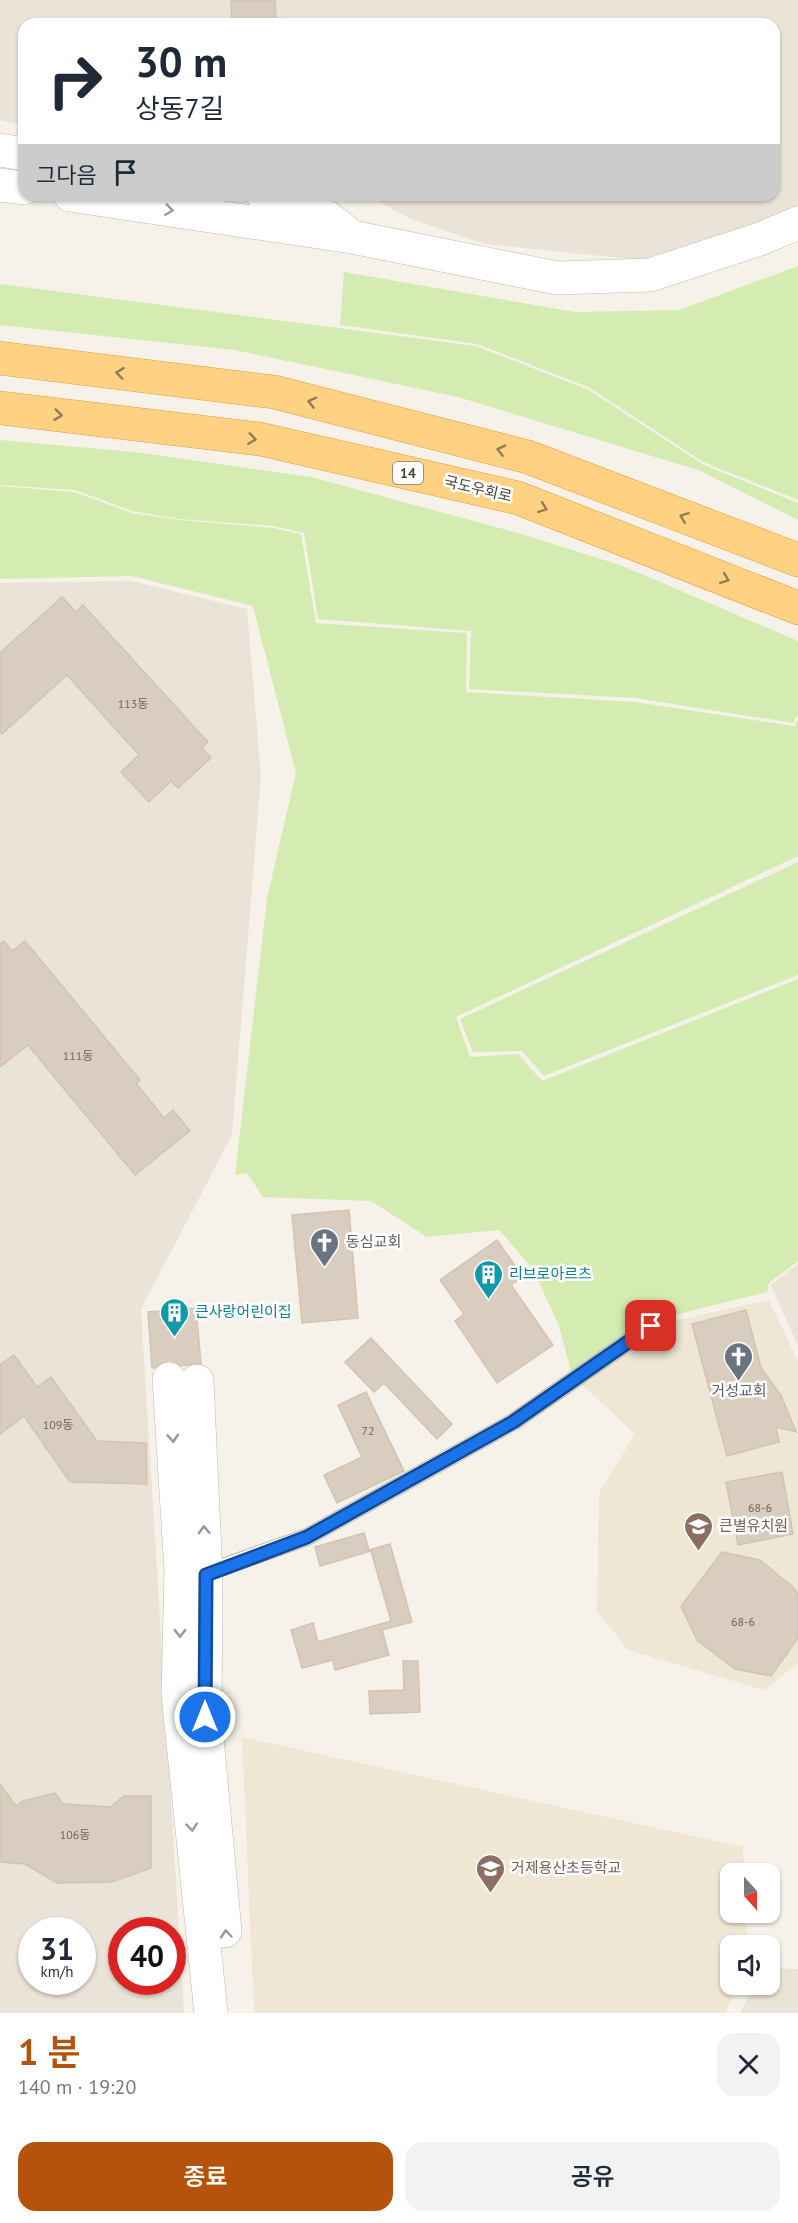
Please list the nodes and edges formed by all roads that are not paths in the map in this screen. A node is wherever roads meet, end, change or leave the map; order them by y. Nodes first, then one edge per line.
1 (0, 150) edge
2 (18, 153) edge
3 (0, 185) edge
4 (18, 187) edge
5 (110, 201) edge
6 (297, 201) edge
7 (798, 223) edge
8 (352, 237) junction
9 (0, 358) edge
10 (0, 408) edge
11 (798, 560) edge
12 (798, 608) edge
13 (651, 1326) dead end
14 (183, 1380) dead end
15 (194, 1573) junction
16 (211, 2013) edge
17 (233, 2013) edge

1 - 2 street
3 - 4 street
5 -> 8 street
6 - 8 street
7 - 8 street
11 -> 9 highway
10 -> 12 highway, 국도우회로 / 14
13 - 15 lane
14 - 15 street
15 -> 16 street
17 -> 15 street

